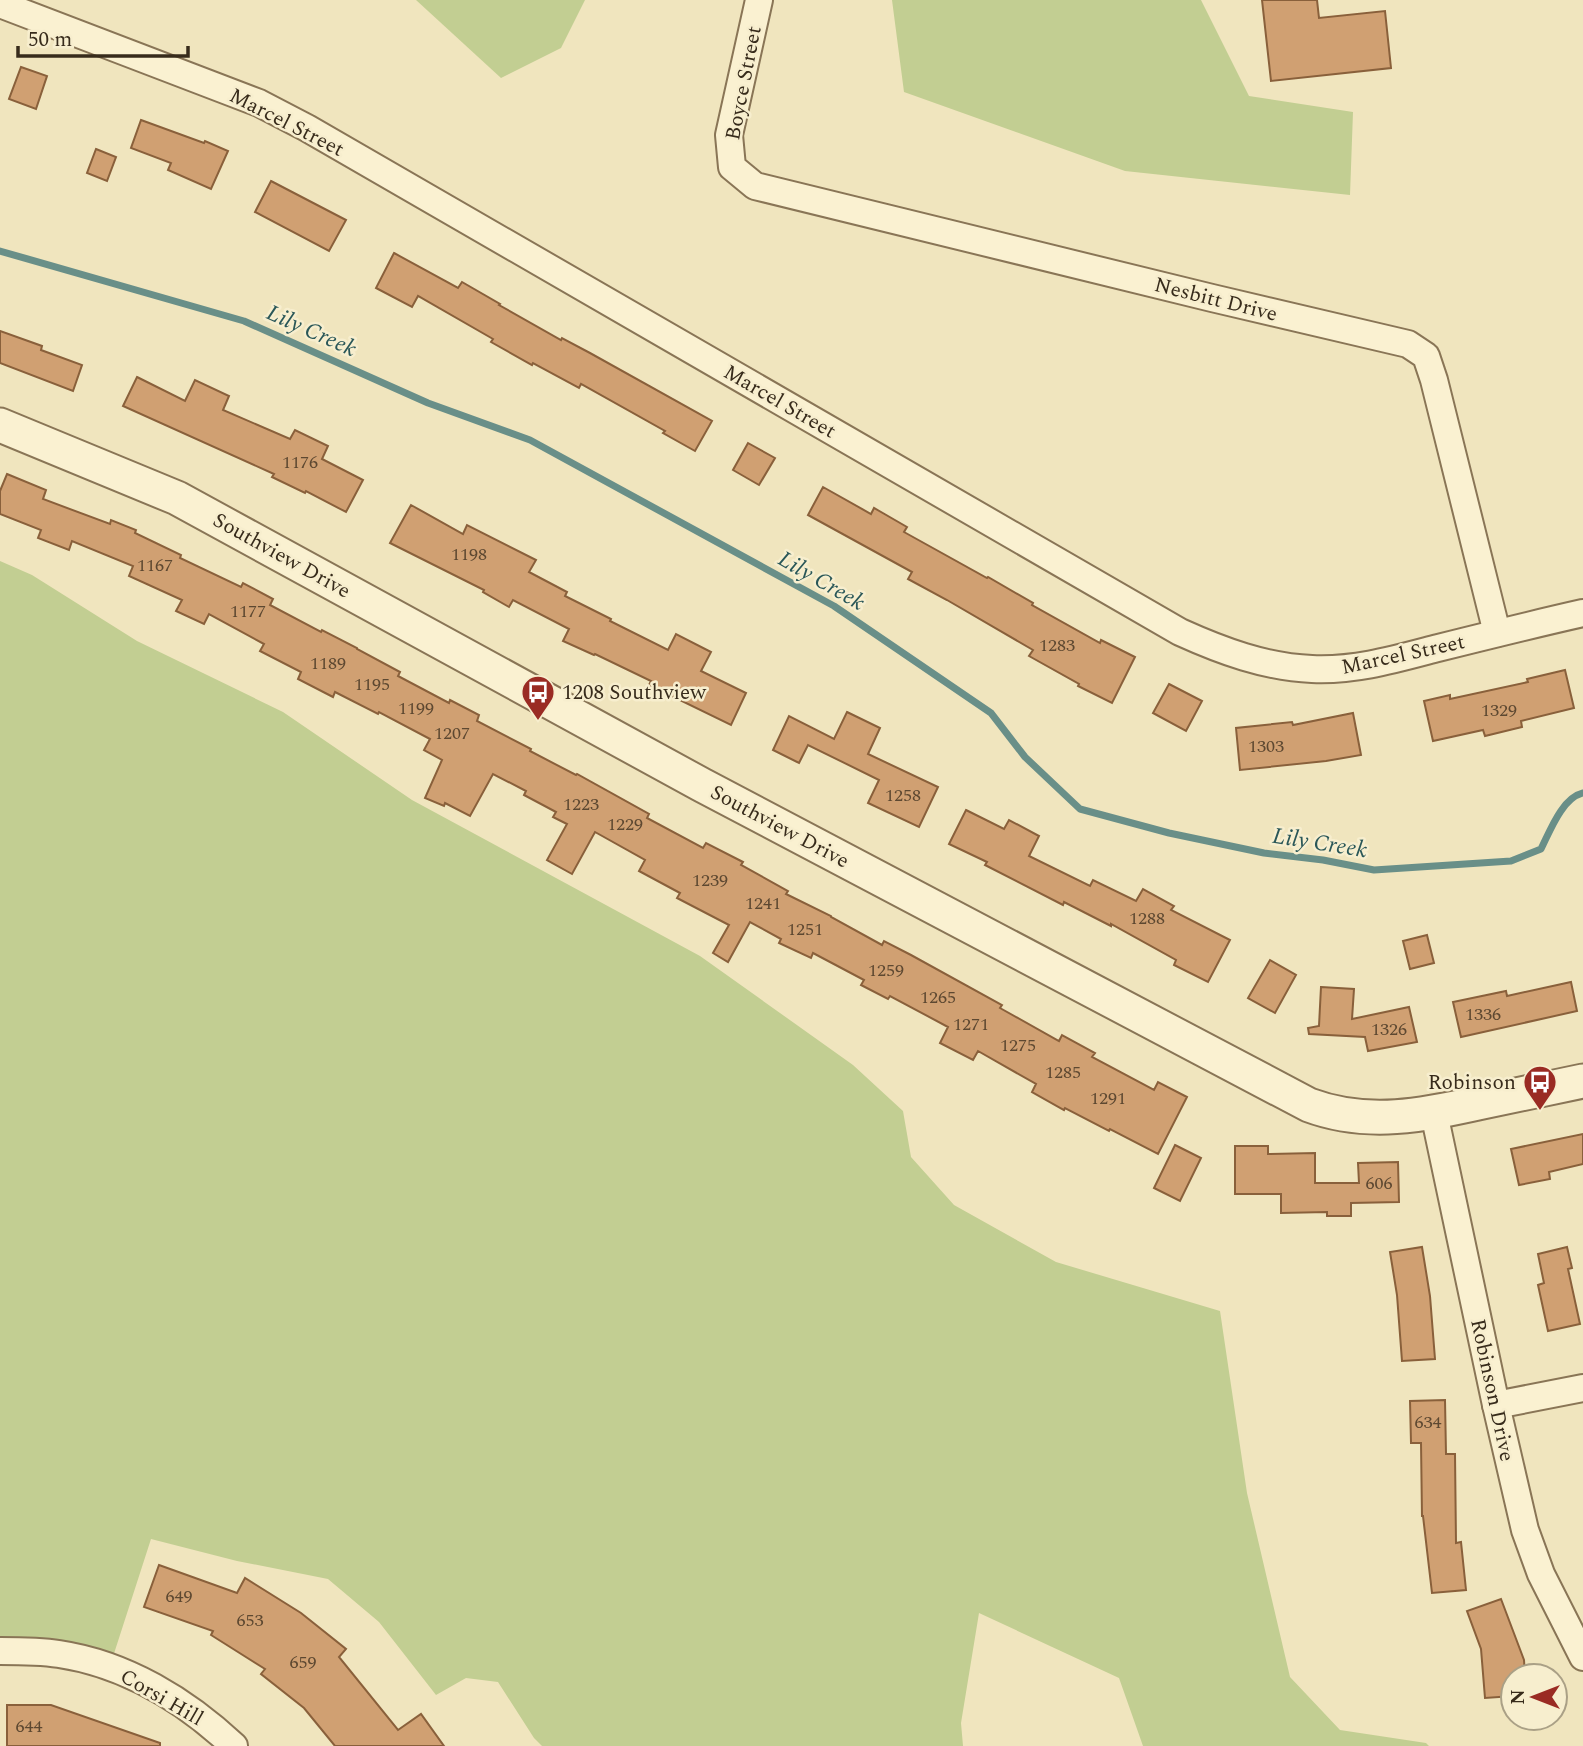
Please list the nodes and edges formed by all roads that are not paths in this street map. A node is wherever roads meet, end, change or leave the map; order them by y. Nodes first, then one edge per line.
1 (759, 0) edge
2 (0, 4) edge
3 (732, 167) joint
4 (0, 425) edge
5 (1583, 614) edge
6 (1497, 633) junction
7 (1583, 1081) edge
8 (1434, 1112) junction
9 (1583, 1388) edge
10 (1496, 1405) junction
11 (0, 1651) edge
12 (1583, 1657) edge
13 (234, 1746) edge

1 - 3 street, Boyce Street
2 - 6 street, Marcel Street
3 - 6 street, Nesbitt Drive
4 - 8 street, Southview Drive
5 - 6 street, Marcel Street
7 - 8 street, Southview Drive
8 - 10 street, Robinson Drive
9 - 10 street
10 - 12 street, Robinson Drive
11 - 13 street, Corsi Hill

